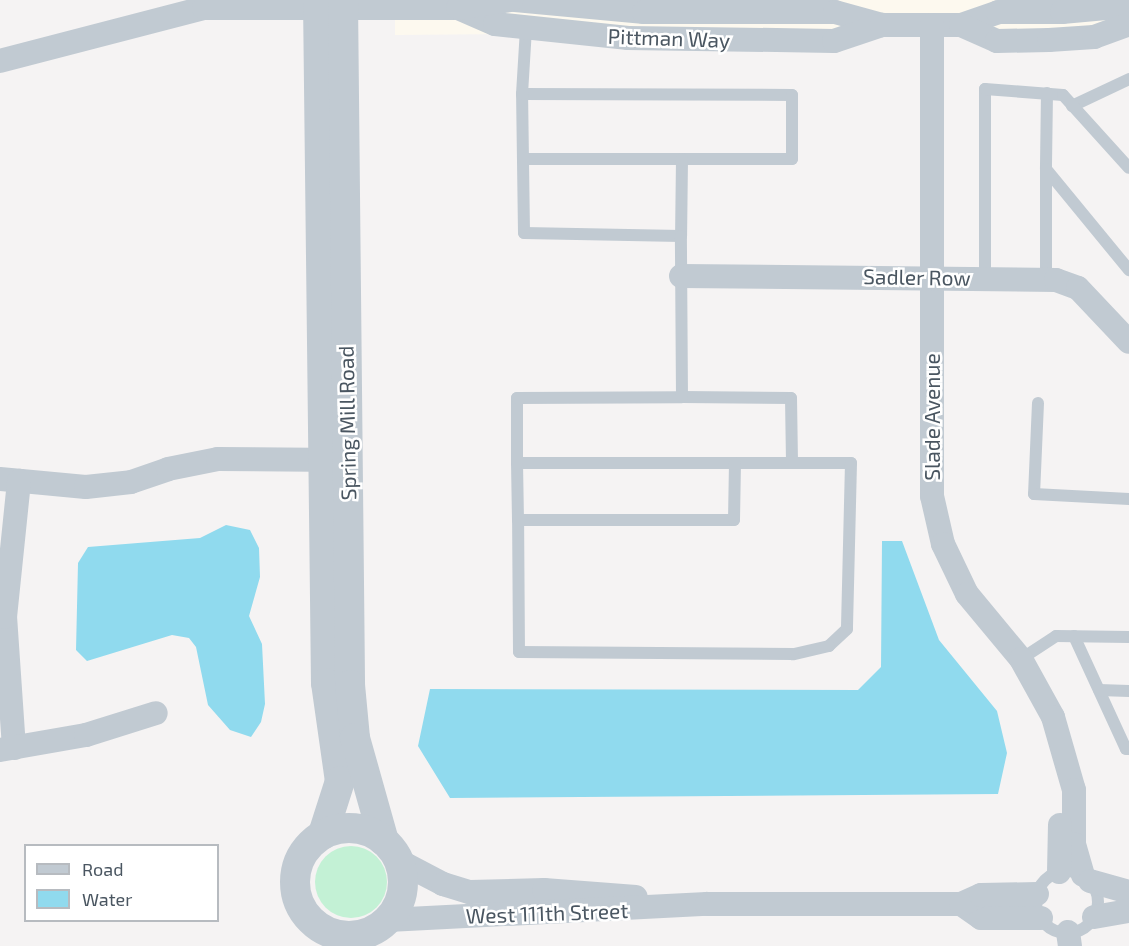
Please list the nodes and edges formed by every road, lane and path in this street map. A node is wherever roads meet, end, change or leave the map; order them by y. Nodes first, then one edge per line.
1 (513, 0) edge
2 (331, 3) edge
3 (1129, 6) edge
4 (458, 8) junction
5 (1129, 24) edge
6 (882, 26) junction
7 (932, 26) junction
8 (961, 26) junction
9 (526, 28) junction
10 (0, 62) edge
11 (1129, 79) edge
12 (1047, 93) junction
13 (522, 94) junction
14 (1072, 106) junction
15 (523, 159) junction
16 (682, 159) junction
17 (1129, 168) edge
18 (1046, 169) junction
19 (681, 236) junction
20 (1129, 270) edge
21 (681, 276) junction
22 (931, 277) junction
23 (985, 278) junction
24 (1046, 280) junction
25 (1129, 342) edge
26 (682, 397) junction
27 (1038, 403) dead end
28 (335, 460) junction
29 (517, 463) junction
30 (735, 463) junction
31 (792, 463) junction
32 (10, 480) edge
33 (1129, 499) edge
34 (518, 520) junction
35 (1074, 636) junction
36 (1129, 637) edge
37 (1022, 659) junction
38 (1099, 690) junction
39 (1129, 691) edge
40 (156, 713) dead end
41 (7, 749) edge
42 (1129, 749) edge
43 (323, 834) junction
44 (392, 851) junction
45 (1077, 876) junction
46 (1129, 892) edge
47 (1037, 894) junction
48 (707, 904) junction
49 (961, 904) junction
50 (1129, 911) edge
51 (1094, 917) junction
52 (1041, 918) junction
53 (376, 932) edge
54 (317, 935) edge
55 (1069, 939) edge

1 - 4 street, Pittman Way
1 - 6 street, Pittman Way
2 - 4 street, Pittman Way
2 - 10 street, Pittman Way
2 - 28 street, Spring Mill Road
3 - 8 street, Pittman Way
4 - 9 street, Pittman Way
5 - 8 street, Pittman Way
6 - 7 street, Pittman Way
6 - 9 street, Pittman Way
7 - 8 street, Pittman Way
7 - 22 street, Slade Avenue
9 - 13 lane
11 - 14 lane
12 - 14 lane
12 - 18 lane
12 - 23 lane
13 - 15 lane
13 - 16 lane
14 - 17 lane
15 - 16 lane
15 - 19 lane
16 - 19 lane
18 - 20 lane
18 - 24 lane
19 - 21 lane
21 - 22 street, Sadler Row
21 - 26 lane
22 - 23 street, Sadler Row
22 - 37 street, Slade Avenue
23 - 24 street, Sadler Row
24 - 25 street, Sadler Row
26 - 29 lane
26 - 31 lane
27 - 33 lane
28 - 32 street
28 - 43 street, Spring Mill Road
28 - 44 street, Spring Mill Road
29 - 30 lane
29 - 34 lane
30 - 31 lane
30 - 34 lane
31 - 34 lane
32 - 41 street
35 - 36 lane
35 - 37 lane
35 - 38 lane
37 - 45 street, Slade Avenue
38 - 39 lane
38 - 42 lane
40 - 41 street
43 - 44 street
43 - 54 street
44 - 48 street, West 111th Street
44 - 53 street
45 - 46 street
45 - 47 lane
45 - 51 lane
47 - 49 street, West 111th Street
47 - 52 lane
48 - 49 street, West 111th Street
48 - 53 street, West 111th Street
49 - 52 street, West 111th Street
50 - 51 street
51 - 55 lane
52 - 55 lane
53 - 54 street

